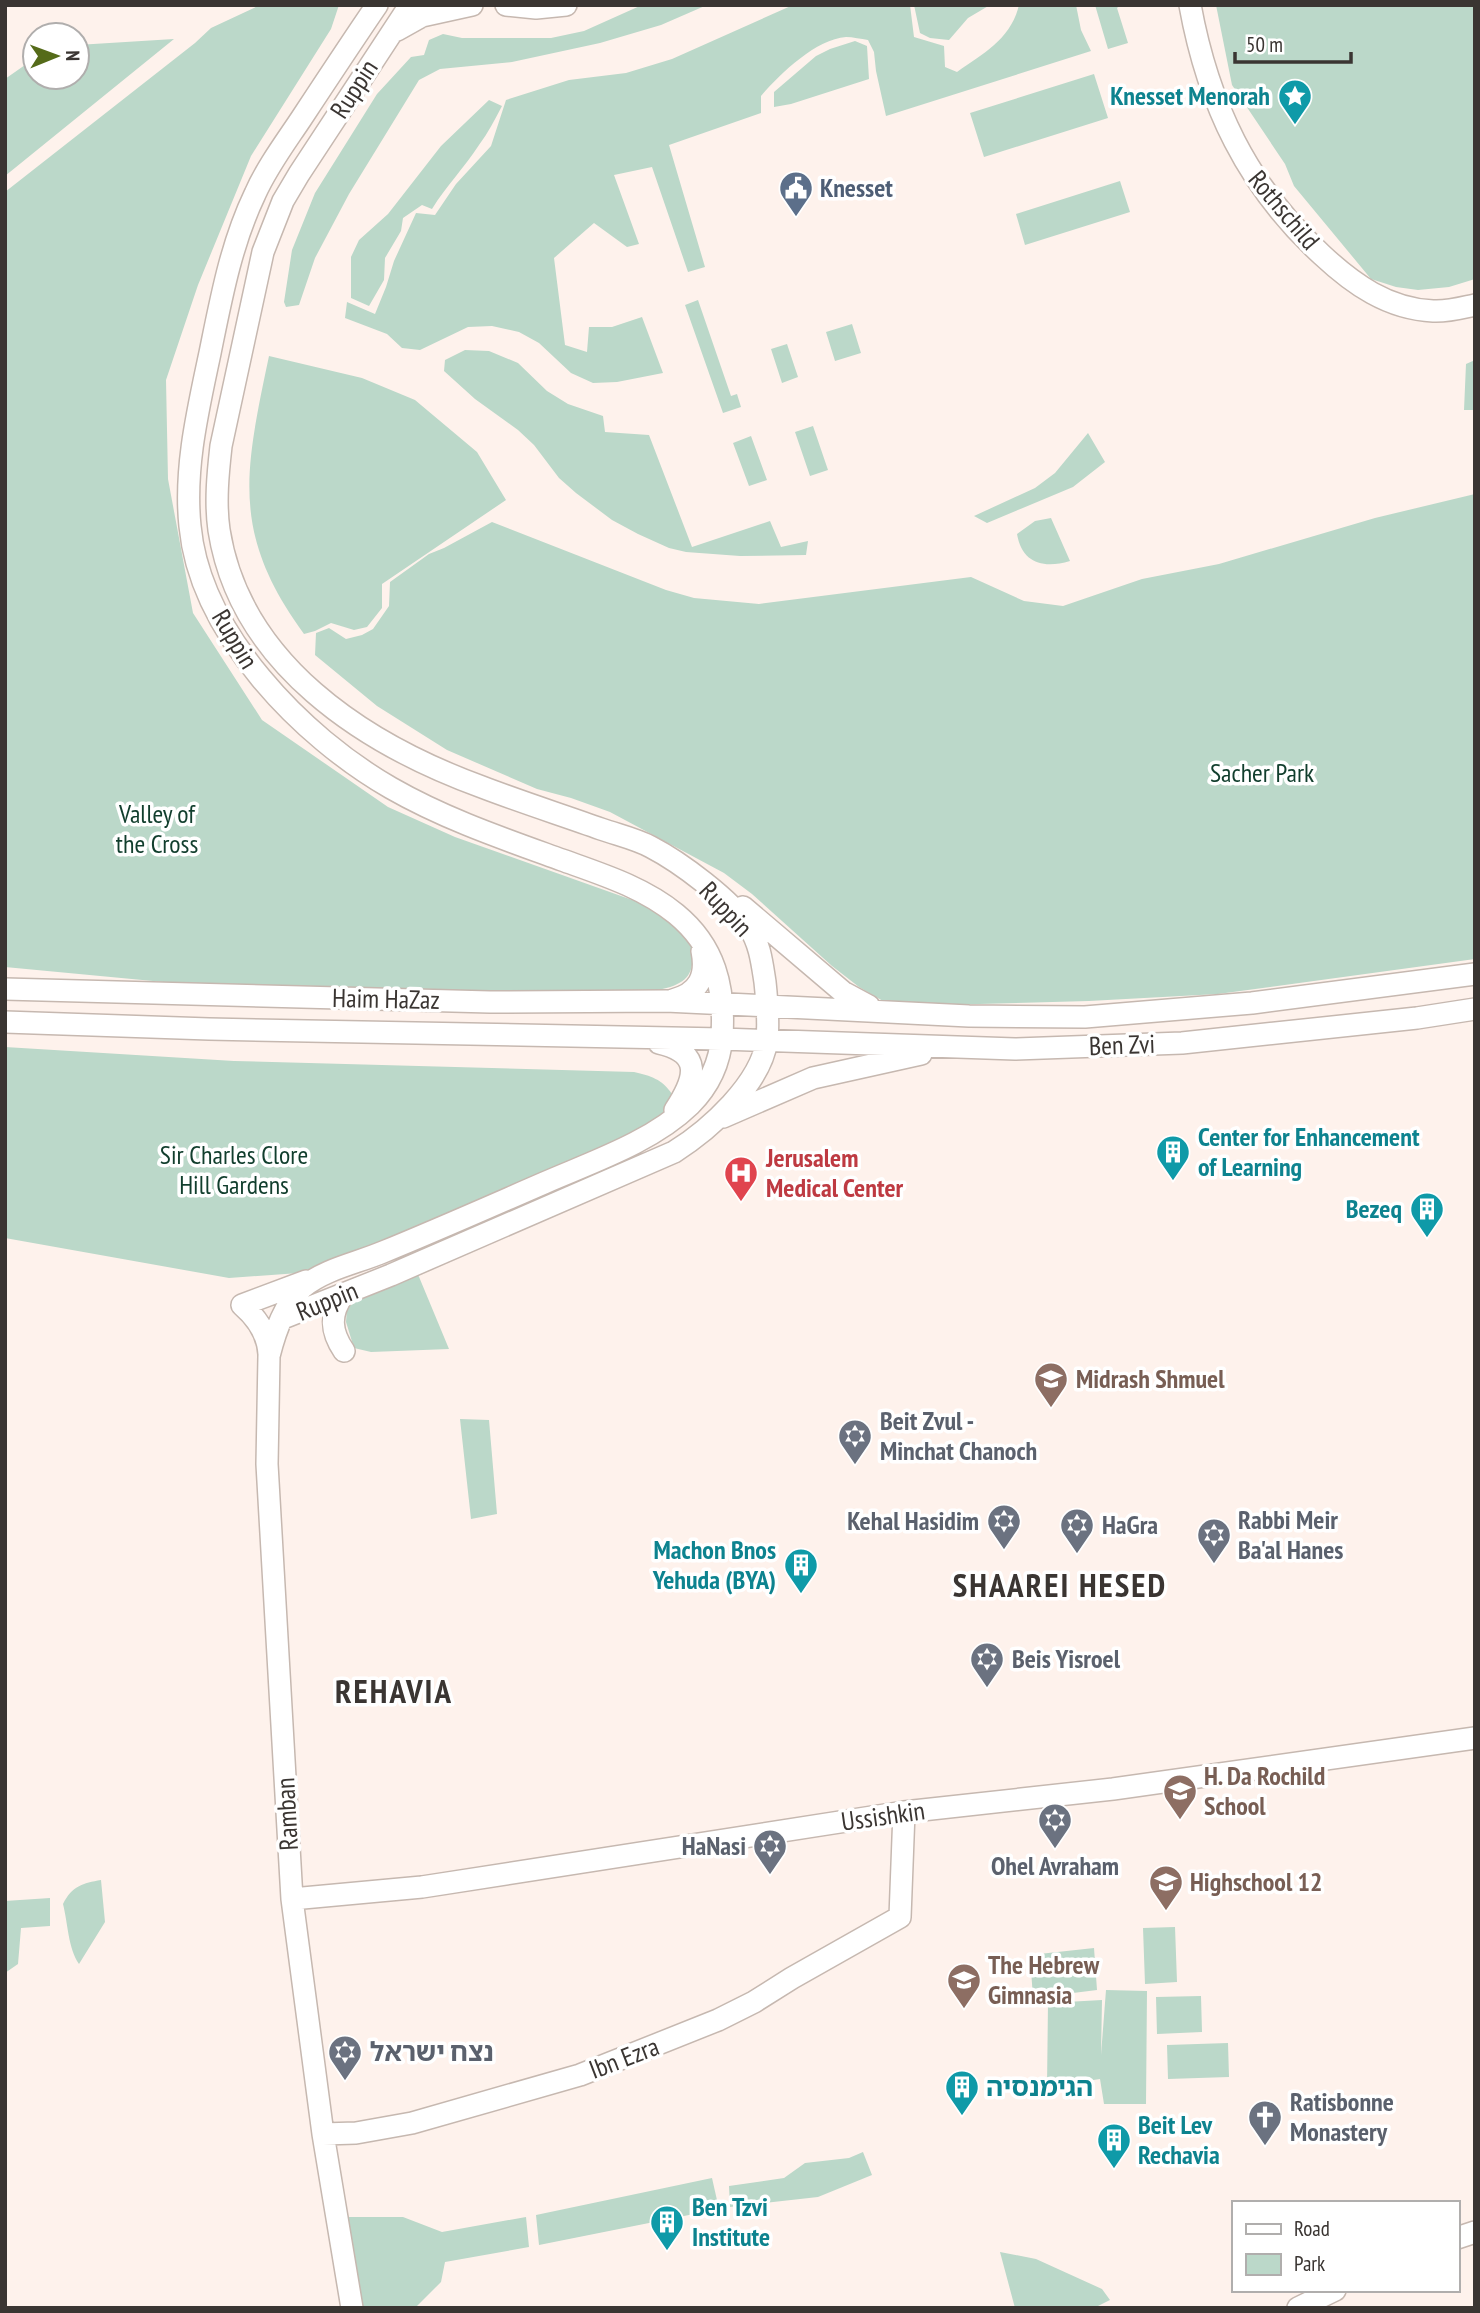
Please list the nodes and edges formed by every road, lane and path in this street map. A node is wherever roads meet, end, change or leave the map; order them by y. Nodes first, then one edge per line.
1 (365, 5) edge
2 (377, 5) edge
3 (410, 5) edge
4 (472, 5) edge
5 (506, 5) edge
6 (566, 5) edge
7 (1190, 5) edge
8 (533, 7) edge
9 (356, 35) junction
10 (390, 36) junction
11 (1475, 304) edge
12 (706, 885) junction
13 (695, 933) junction
14 (1475, 974) edge
15 (5, 989) edge
16 (666, 1001) junction
17 (722, 1003) junction
18 (768, 1004) junction
19 (1475, 1009) edge
20 (880, 1010) junction
21 (5, 1022) edge
22 (636, 1038) junction
23 (722, 1039) junction
24 (767, 1040) junction
25 (967, 1046) junction
26 (714, 1121) junction
27 (662, 1127) junction
28 (316, 1278) junction
29 (343, 1295) junction
30 (282, 1318) junction
31 (344, 1351) dead end
32 (269, 1356) junction
33 (1475, 1738) edge
34 (904, 1812) junction
35 (292, 1899) junction
36 (323, 2134) junction
37 (1305, 2292) edge
38 (1331, 2292) edge
39 (352, 2308) edge
40 (1281, 2308) edge
41 (1298, 2308) edge

1 - 9 street
2 - 9 street, Ruppin
3 - 10 street, Ruppin
4 - 10 street
5 - 8 street
6 - 8 street
7 - 11 street, Rothschild
9 - 13 street, Ruppin
10 - 12 street, Ruppin
12 - 18 street, Ruppin
12 - 20 street
13 - 16 street
13 - 17 street, Ruppin
14 - 20 street, Ben Zvi
15 - 16 street, Haim HaZaz
16 - 17 street, Haim HaZaz
17 - 18 street, Haim HaZaz
17 - 23 street, Ruppin
18 - 20 street, Ben Zvi
18 - 24 street, Ruppin
19 - 25 street, Ben Zvi
21 - 22 street, Haim HaZaz
22 - 23 street, Haim HaZaz
22 - 27 street
23 - 24 street, Haim HaZaz
23 - 27 street, Ruppin
24 - 25 street, Ben Zvi
24 - 26 street, Ruppin
25 - 26 street
26 - 29 street, Ruppin
27 - 28 street, Ruppin
28 - 30 street, Ruppin
28 - 32 street
29 - 30 street, Ruppin
29 - 31 street
30 - 32 street, Ramban
32 - 35 street, Ramban
33 - 34 street, Ussishkin
34 - 35 street, Ussishkin
34 - 36 street, Ibn Ezra
35 - 36 street, Ramban
36 - 39 street, Ramban
37 - 40 street
38 - 41 street

